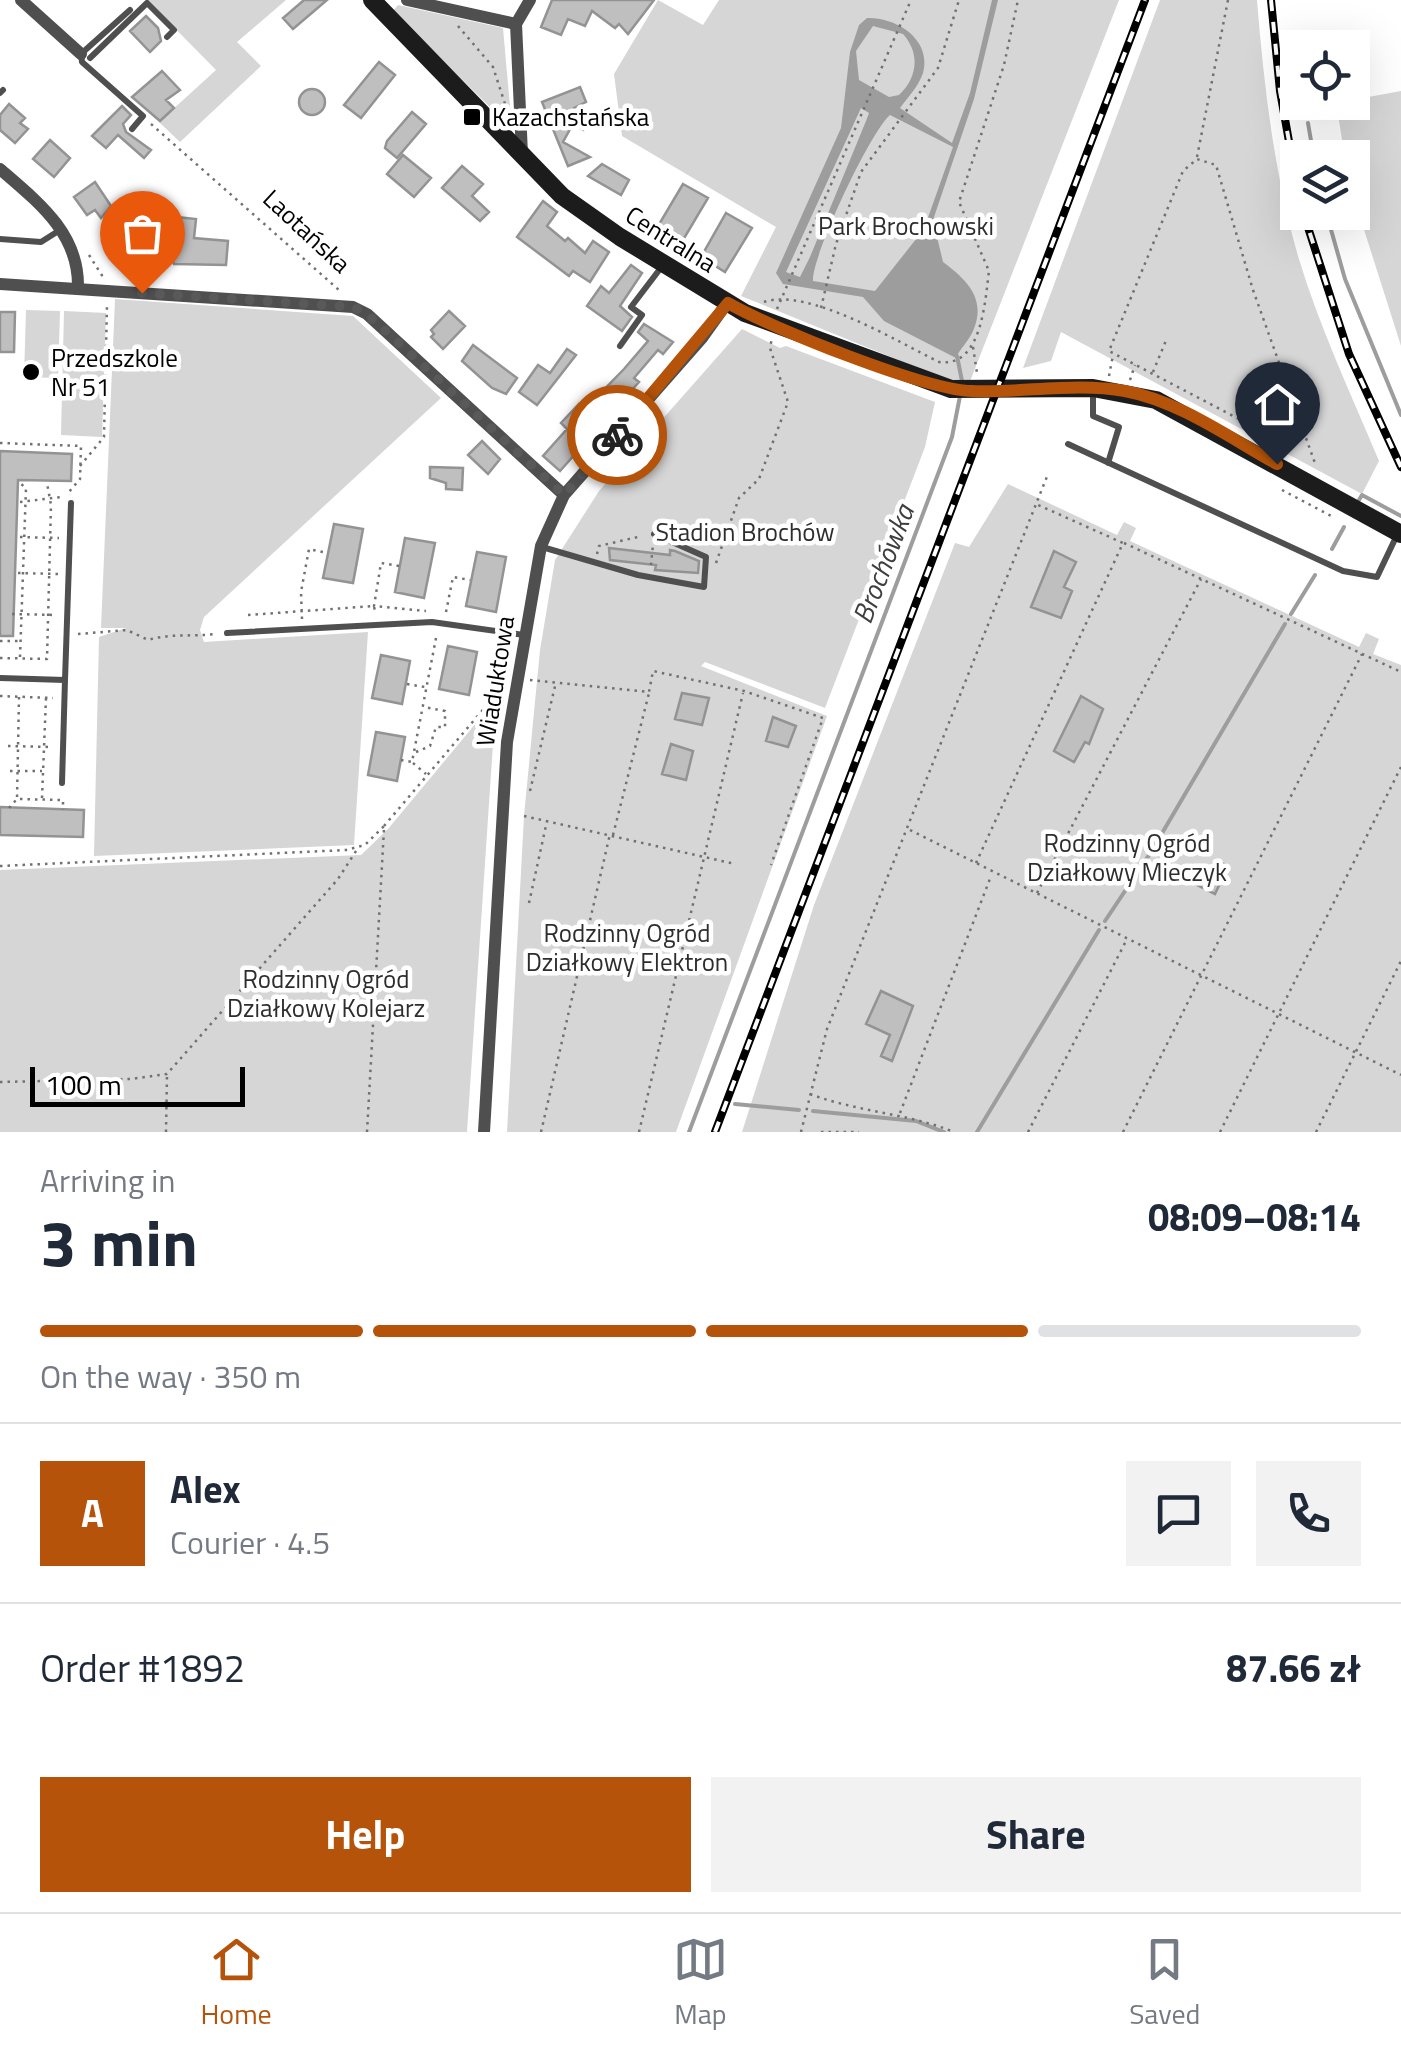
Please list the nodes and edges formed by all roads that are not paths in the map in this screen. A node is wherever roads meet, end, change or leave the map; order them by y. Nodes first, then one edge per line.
1 (20, 0) edge
2 (372, 0) edge
3 (408, 0) edge
4 (530, 0) edge
5 (130, 10) dead end
6 (516, 24) junction
7 (167, 37) dead end
8 (85, 56) junction
9 (98, 64) dead end
10 (132, 130) dead end
11 (522, 154) junction
12 (0, 169) edge
13 (62, 230) junction
14 (0, 239) edge
15 (166, 256) dead end
16 (664, 264) junction
17 (0, 284) edge
18 (78, 288) junction
19 (142, 293) junction
20 (728, 303) junction
21 (620, 346) dead end
22 (1100, 388) junction
23 (1068, 444) dead end
24 (1108, 463) junction
25 (564, 495) junction
26 (71, 503) dead end
27 (1400, 533) edge
28 (654, 534) road end
29 (541, 546) junction
30 (226, 633) road end
31 (524, 636) junction
32 (0, 678) edge
33 (65, 680) junction
34 (62, 783) dead end
35 (484, 1132) edge

1 - 8 street
2 - 11 street, Centralna
3 - 6 street
4 - 6 street
5 - 8 lane
6 - 11 street
7 - 8 lane
8 - 9 lane
8 - 10 lane
11 - 16 street, Centralna
12 - 13 street
13 - 14 lane
13 - 18 street
15 - 19 lane
16 - 20 street, Centralna
16 - 21 lane
17 - 18 street
18 - 19 street
19 - 25 street, Laotańska
20 - 22 street, Centralna
20 - 25 street, Wiaduktowa
22 - 24 lane
22 - 27 street, Centralna
23 - 24 lane
24 - 27 lane
25 - 29 street, Wiaduktowa
26 - 33 lane
28 - 29 lane
29 - 31 street, Wiaduktowa
30 - 31 lane
31 - 35 street, Wiaduktowa
32 - 33 lane
33 - 34 lane

